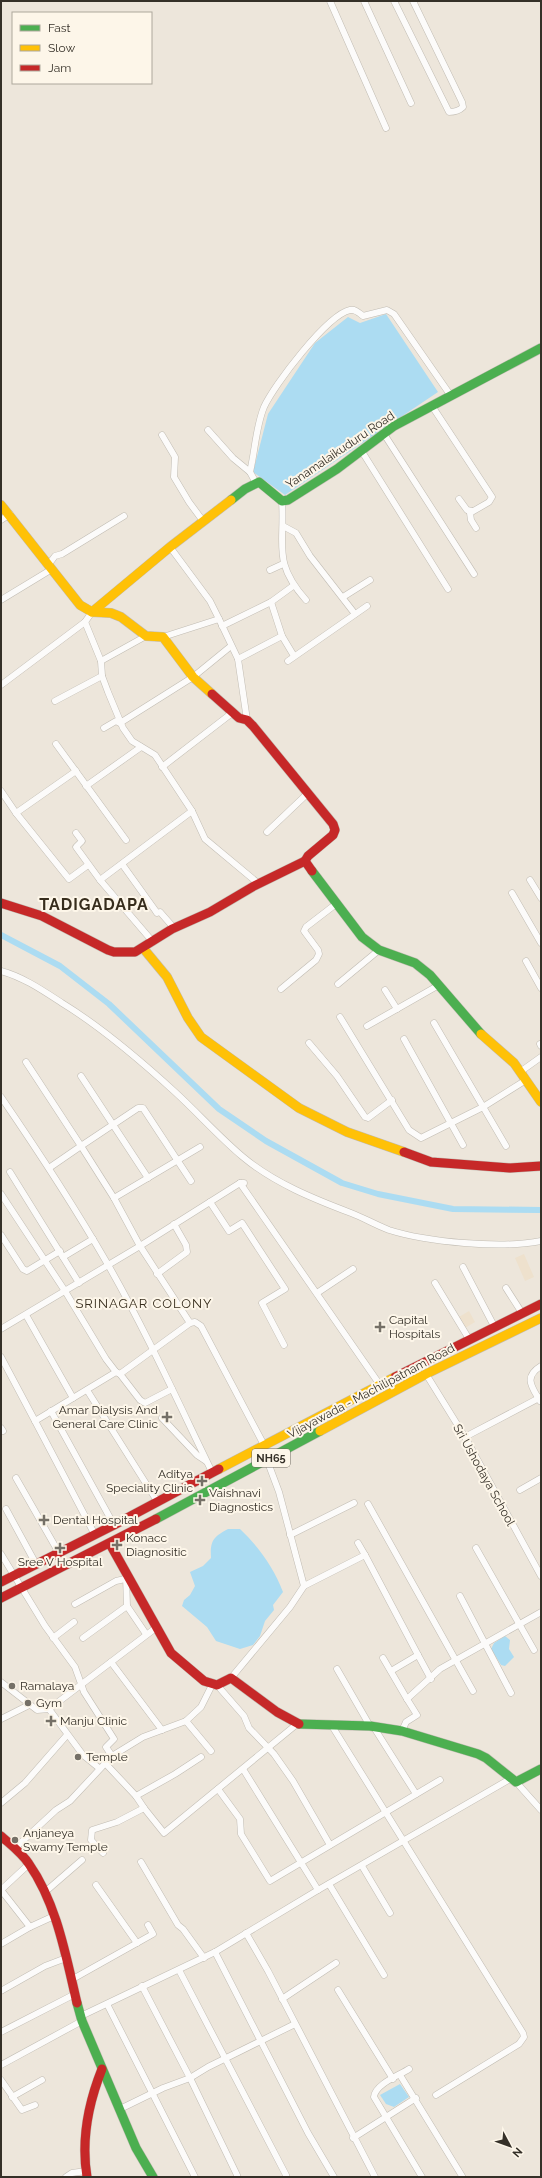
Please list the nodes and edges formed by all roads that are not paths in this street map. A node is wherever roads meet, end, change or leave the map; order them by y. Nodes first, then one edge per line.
1 (330, 1) edge
2 (364, 1) edge
3 (394, 1) edge
4 (413, 1) edge
5 (411, 103) dead end
6 (386, 128) dead end
7 (541, 348) edge
8 (451, 396) junction
9 (432, 406) junction
10 (208, 430) dead end
11 (384, 434) junction
12 (162, 435) dead end
13 (361, 450) junction
14 (250, 472) junction
15 (256, 483) junction
16 (459, 499) dead end
17 (282, 500) junction
18 (1, 505) edge
19 (472, 511) junction
20 (10, 514) junction
21 (124, 516) dead end
22 (1, 520) edge
23 (203, 521) junction
24 (283, 526) junction
25 (476, 528) dead end
26 (170, 547) junction
27 (283, 564) junction
28 (50, 566) junction
29 (270, 570) dead end
30 (474, 574) dead end
31 (370, 580) dead end
32 (294, 586) junction
33 (448, 589) dead end
34 (343, 597) junction
35 (1, 600) edge
36 (306, 600) dead end
37 (270, 602) junction
38 (367, 606) dead end
39 (92, 612) junction
40 (355, 614) junction
41 (219, 619) junction
42 (85, 622) junction
43 (222, 626) junction
44 (146, 636) junction
45 (282, 636) junction
46 (163, 637) junction
47 (231, 646) junction
48 (294, 656) junction
49 (238, 659) junction
50 (101, 661) junction
51 (288, 661) dead end
52 (102, 676) junction
53 (193, 677) junction
54 (1, 685) edge
55 (55, 701) dead end
56 (232, 713) junction
57 (247, 720) junction
58 (120, 723) junction
59 (104, 728) dead end
60 (56, 744) dead end
61 (140, 747) junction
62 (162, 767) junction
63 (76, 771) junction
64 (86, 786) junction
65 (1, 791) edge
66 (307, 794) junction
67 (192, 811) junction
68 (16, 813) junction
69 (267, 832) dead end
70 (76, 834) dead end
71 (126, 840) dead end
72 (305, 861) junction
73 (122, 864) junction
74 (88, 865) junction
75 (100, 880) junction
76 (530, 880) dead end
77 (259, 884) junction
78 (512, 892) dead end
79 (541, 898) edge
80 (1, 903) edge
81 (336, 904) junction
82 (174, 928) junction
83 (153, 942) junction
84 (541, 944) edge
85 (143, 948) junction
86 (379, 950) junction
87 (526, 960) dead end
88 (1, 971) edge
89 (338, 984) dead end
90 (439, 985) junction
91 (541, 988) edge
92 (281, 989) dead end
93 (385, 990) dead end
94 (397, 1010) junction
95 (340, 1017) dead end
96 (434, 1023) dead end
97 (367, 1026) dead end
98 (404, 1039) dead end
99 (309, 1043) dead end
100 (541, 1057) edge
101 (26, 1062) dead end
102 (520, 1072) junction
103 (81, 1076) dead end
104 (526, 1080) junction
105 (1, 1097) edge
106 (392, 1100) junction
107 (541, 1102) edge
108 (483, 1107) junction
109 (451, 1124) junction
110 (115, 1125) junction
111 (463, 1145) dead end
112 (81, 1146) junction
113 (506, 1146) dead end
114 (200, 1147) dead end
115 (178, 1160) junction
116 (541, 1166) edge
117 (49, 1168) junction
118 (10, 1172) dead end
119 (148, 1178) junction
120 (191, 1181) dead end
121 (1, 1194) edge
122 (114, 1198) junction
123 (210, 1202) junction
124 (174, 1224) junction
125 (1, 1235) edge
126 (93, 1239) junction
127 (541, 1241) edge
128 (140, 1246) junction
129 (61, 1254) junction
130 (45, 1260) junction
131 (108, 1264) junction
132 (463, 1267) dead end
133 (352, 1269) dead end
134 (157, 1274) junction
135 (435, 1282) dead end
136 (79, 1283) junction
137 (506, 1288) dead end
138 (65, 1291) junction
139 (317, 1292) junction
140 (541, 1304) edge
141 (522, 1313) junction
142 (26, 1315) junction
143 (541, 1318) edge
144 (190, 1323) junction
145 (494, 1326) junction
146 (1, 1329) edge
147 (469, 1339) junction
148 (284, 1345) dead end
149 (153, 1351) junction
150 (1, 1357) edge
151 (541, 1366) edge
152 (4, 1370) edge
153 (118, 1373) junction
154 (426, 1374) junction
155 (380, 1384) junction
156 (172, 1389) junction
157 (87, 1390) junction
158 (73, 1398) junction
159 (540, 1399) edge
160 (51, 1411) junction
161 (162, 1418) dead end
162 (35, 1421) junction
163 (465, 1437) junction
164 (264, 1445) junction
165 (267, 1460) junction
166 (206, 1461) junction
167 (212, 1472) junction
168 (16, 1478) dead end
169 (541, 1478) edge
170 (520, 1490) dead end
171 (157, 1501) junction
172 (354, 1503) dead end
173 (368, 1504) dead end
174 (6, 1509) dead end
175 (114, 1525) junction
176 (95, 1535) junction
177 (290, 1535) junction
178 (358, 1543) dead end
179 (110, 1544) junction
180 (476, 1548) dead end
181 (1, 1554) edge
182 (59, 1554) junction
183 (364, 1555) junction
184 (36, 1564) junction
185 (14, 1575) junction
186 (541, 1576) edge
187 (126, 1577) junction
188 (1, 1582) edge
189 (304, 1586) junction
190 (20, 1588) junction
191 (460, 1596) dead end
192 (1, 1598) edge
193 (75, 1604) dead end
194 (127, 1606) junction
195 (541, 1612) edge
196 (74, 1622) dead end
197 (520, 1624) junction
198 (157, 1626) junction
199 (146, 1634) junction
200 (53, 1638) junction
201 (83, 1638) dead end
202 (485, 1644) junction
203 (534, 1650) dead end
204 (418, 1655) junction
205 (383, 1658) dead end
206 (456, 1659) junction
207 (111, 1662) junction
208 (337, 1669) dead end
209 (391, 1671) junction
210 (231, 1678) junction
211 (431, 1679) junction
212 (1, 1682) edge
213 (82, 1683) junction
214 (214, 1685) junction
215 (473, 1691) dead end
216 (511, 1694) dead end
217 (407, 1699) junction
218 (29, 1705) junction
219 (49, 1709) junction
220 (1, 1719) edge
221 (186, 1721) junction
222 (297, 1724) junction
223 (332, 1726) junction
224 (372, 1726) junction
225 (162, 1730) junction
226 (402, 1731) junction
227 (67, 1735) junction
228 (269, 1748) junction
229 (211, 1751) dead end
230 (112, 1756) junction
231 (201, 1757) dead end
232 (105, 1763) junction
233 (99, 1768) junction
234 (243, 1769) junction
235 (541, 1769) edge
236 (440, 1780) dead end
237 (513, 1780) junction
238 (218, 1789) junction
239 (416, 1794) junction
240 (136, 1796) junction
241 (1, 1803) edge
242 (144, 1808) junction
243 (541, 1810) edge
244 (386, 1812) junction
245 (1, 1836) edge
246 (405, 1840) junction
247 (330, 1845) junction
248 (15, 1848) junction
249 (103, 1853) dead end
250 (82, 1860) dead end
251 (142, 1862) dead end
252 (301, 1863) junction
253 (29, 1864) junction
254 (362, 1866) junction
255 (329, 1884) junction
256 (96, 1885) dead end
257 (318, 1890) junction
258 (45, 1892) junction
259 (390, 1913) dead end
260 (54, 1916) junction
261 (148, 1925) dead end
262 (30, 1927) junction
263 (246, 1933) junction
264 (137, 1943) junction
265 (1, 1944) edge
266 (215, 1952) junction
267 (66, 1958) junction
268 (204, 1958) junction
269 (336, 1963) dead end
270 (179, 1970) junction
271 (384, 1974) dead end
272 (71, 1980) junction
273 (142, 1986) junction
274 (338, 1990) dead end
275 (1, 1991) edge
276 (75, 1994) junction
277 (282, 1998) junction
278 (107, 2004) junction
279 (81, 2019) junction
280 (295, 2024) junction
281 (1, 2032) edge
282 (260, 2041) junction
283 (225, 2058) junction
284 (1, 2065) edge
285 (102, 2069) junction
286 (409, 2069) dead end
287 (400, 2075) junction
288 (190, 2078) junction
289 (393, 2079) junction
290 (1, 2080) edge
291 (42, 2080) dead end
292 (152, 2094) junction
293 (436, 2094) dead end
294 (12, 2097) junction
295 (416, 2098) junction
296 (35, 2105) dead end
297 (120, 2109) junction
298 (386, 2116) junction
299 (353, 2138) junction
300 (87, 2174) edge
301 (286, 2175) dead end
302 (237, 2176) dead end
303 (462, 2176) dead end
304 (66, 2177) edge
305 (153, 2177) edge
306 (195, 2177) edge
307 (334, 2177) edge
308 (375, 2177) edge
309 (422, 2177) edge

1 - 6 street
2 - 5 street
3 - 4 street
7 - 8 main road, Yanamalaikuduru Road
8 - 9 main road, Yanamalaikuduru Road
8 - 14 street
9 - 11 main road, Yanamalaikuduru Road
9 - 19 street
10 - 14 street
11 - 13 main road, Yanamalaikuduru Road
11 - 30 street
12 - 23 street
13 - 17 main road, Yanamalaikuduru Road
13 - 33 street
14 - 15 street
15 - 17 main road, Yanamalaikuduru Road
15 - 23 main road
16 - 19 street
17 - 24 street
18 - 20 main road
19 - 25 street
20 - 22 street
20 - 28 main road
21 - 28 street
23 - 26 main road
24 - 27 street
24 - 34 street
26 - 39 main road
26 - 41 street
27 - 29 street
27 - 32 street
28 - 35 street
28 - 39 main road
31 - 34 street
32 - 36 street
32 - 37 street
34 - 40 street
37 - 43 street
37 - 45 street
38 - 40 street
39 - 42 street
39 - 44 main road
40 - 48 street
41 - 43 street
41 - 46 street
42 - 50 street
42 - 54 street
43 - 47 street
44 - 46 main road
44 - 50 street
45 - 48 street
45 - 49 street
46 - 53 main road
47 - 49 street
47 - 53 street
48 - 51 street
49 - 57 street
50 - 52 street
52 - 55 street
52 - 58 street
53 - 56 main road
53 - 58 street
56 - 57 main road
56 - 62 street
57 - 66 main road
58 - 59 street
58 - 61 street
60 - 63 street
61 - 62 street
61 - 64 street
62 - 67 street
63 - 64 street
63 - 68 street
64 - 71 street
65 - 68 street
66 - 69 street
66 - 72 main road
67 - 73 street
67 - 77 street
68 - 74 street
70 - 74 street
72 - 77 main road
72 - 81 main road
73 - 75 street
73 - 82 street
74 - 75 street
75 - 83 street
76 - 79 street
77 - 82 main road
78 - 84 street
80 - 85 main road
81 - 86 main road
81 - 92 street
82 - 83 main road
83 - 85 main road
85 - 116 main road
86 - 89 street
86 - 90 main road
87 - 91 street
88 - 127 street
90 - 94 street
90 - 102 main road
93 - 94 street
94 - 97 street
95 - 106 street
96 - 108 street
98 - 109 street
99 - 106 street
100 - 102 street
101 - 112 street
102 - 104 main road
103 - 110 street
104 - 107 main road
104 - 108 street
105 - 117 street
106 - 109 street
108 - 109 street
108 - 113 street
109 - 111 street
110 - 112 street
110 - 115 street
110 - 119 street
112 - 117 street
112 - 122 street
114 - 115 street
115 - 119 street
115 - 120 street
117 - 126 street
118 - 129 street
119 - 122 street
121 - 130 street
122 - 128 street
123 - 124 street
123 - 139 street
123 - 148 street
124 - 128 street
124 - 134 street
125 - 130 street
126 - 129 street
126 - 131 street
128 - 131 street
128 - 134 street
129 - 130 street
129 - 136 street
130 - 138 street
131 - 136 street
131 - 149 street
132 - 145 street
133 - 139 street
134 - 144 street
135 - 147 street
136 - 138 street
137 - 141 street
138 - 142 street
138 - 153 street
139 - 155 street
140 - 141 main road, Vijayawada - Machilipatnam Road / NH65
141 - 145 main road, Vijayawada - Machilipatnam Road / NH65
142 - 146 street
142 - 158 street
143 - 154 main road, Vijayawada - Machilipatnam Road / NH65
144 - 149 street
144 - 164 street
145 - 147 main road, Vijayawada - Machilipatnam Road / NH65
147 - 155 main road, Vijayawada - Machilipatnam Road / NH65
149 - 153 street
149 - 156 street
150 - 152 street
151 - 159 street
152 - 162 street
153 - 156 street
153 - 157 street
154 - 163 street, Sri Ushodaya School
154 - 165 main road, Vijayawada - Machilipatnam Road / NH65
155 - 164 main road, Vijayawada - Machilipatnam Road / NH65
156 - 166 street
157 - 158 street
157 - 171 street
158 - 160 street
159 - 163 street
160 - 162 street
160 - 175 street
161 - 166 street
162 - 176 street
163 - 186 street, Sri Ushodaya School
164 - 167 main road, Vijayawada - Machilipatnam Road / NH65
165 - 177 street
165 - 179 main road, Vijayawada - Machilipatnam Road / NH65
166 - 167 street
167 - 171 main road, Vijayawada - Machilipatnam Road / NH65
168 - 182 street
169 - 170 street
171 - 175 main road, Vijayawada - Machilipatnam Road / NH65
172 - 177 street
173 - 206 street
174 - 184 street
175 - 176 main road, Vijayawada - Machilipatnam Road / NH65
176 - 182 main road, Vijayawada - Machilipatnam Road / NH65
177 - 189 street
178 - 183 street
179 - 187 main road
179 - 190 main road, Vijayawada - Machilipatnam Road / NH65
180 - 197 street
181 - 185 street
182 - 184 main road, Vijayawada - Machilipatnam Road / NH65
183 - 189 street
183 - 204 street
184 - 185 main road, Vijayawada - Machilipatnam Road / NH65
185 - 188 main road, Vijayawada - Machilipatnam Road / NH65
185 - 190 street
187 - 193 street
187 - 194 street
187 - 198 main road
189 - 210 street
190 - 192 main road, Vijayawada - Machilipatnam Road / NH65
190 - 200 street
191 - 202 street
194 - 199 street
194 - 201 street
195 - 197 street
196 - 200 street
197 - 202 street
197 - 203 street
198 - 199 street
198 - 214 main road
199 - 207 street
200 - 213 street
202 - 206 street
202 - 216 street
204 - 209 street
204 - 211 street
205 - 209 street
206 - 211 street
206 - 215 street
207 - 213 street
207 - 225 street
208 - 224 street
209 - 217 street
210 - 214 main road
210 - 222 main road
211 - 217 street
212 - 218 street
213 - 219 street
213 - 230 street
214 - 221 street
214 - 228 street
217 - 226 street
218 - 219 street
218 - 220 street
219 - 227 street
221 - 225 street
221 - 229 street
222 - 223 main road
222 - 228 street
223 - 224 main road
223 - 244 street
224 - 226 main road
224 - 239 street
225 - 230 street
226 - 237 main road
227 - 233 street
227 - 241 street
228 - 234 street
228 - 247 street
230 - 232 street
231 - 240 street
232 - 233 street
232 - 240 street
233 - 248 street
234 - 238 street
234 - 252 street
235 - 237 main road
236 - 239 street
237 - 243 street
237 - 246 street
238 - 242 street
238 - 252 street
239 - 244 street
240 - 242 street
242 - 249 street
244 - 246 street
244 - 247 street
245 - 248 main road
246 - 254 street
246 - 293 street
247 - 252 street
248 - 253 main road
250 - 258 street
251 - 268 street
252 - 257 street
253 - 258 main road
253 - 262 street
254 - 255 street
254 - 259 street
255 - 257 street
255 - 271 street
256 - 264 street
257 - 263 street
258 - 260 main road
260 - 262 street
260 - 267 main road
261 - 264 street
262 - 265 street
263 - 266 street
263 - 277 street
264 - 272 street
266 - 268 street
266 - 282 street
267 - 272 main road
267 - 275 street
268 - 270 street
269 - 277 street
270 - 273 street
270 - 283 street
272 - 276 main road
273 - 278 street
273 - 288 street
274 - 289 street
276 - 279 main road
276 - 281 street
277 - 280 street
278 - 279 street
278 - 292 street
279 - 284 street
279 - 285 main road
280 - 282 street
280 - 299 street
282 - 283 street
282 - 307 street
283 - 288 street
283 - 301 street
285 - 297 main road
285 - 300 main road
286 - 287 street
287 - 289 street
287 - 295 street
288 - 292 street
288 - 302 street
289 - 298 street
290 - 294 street
291 - 294 street
292 - 297 street
292 - 306 street
294 - 296 street
295 - 298 street
295 - 303 street
297 - 305 main road
298 - 299 street
298 - 309 street
299 - 308 street
300 - 304 street

